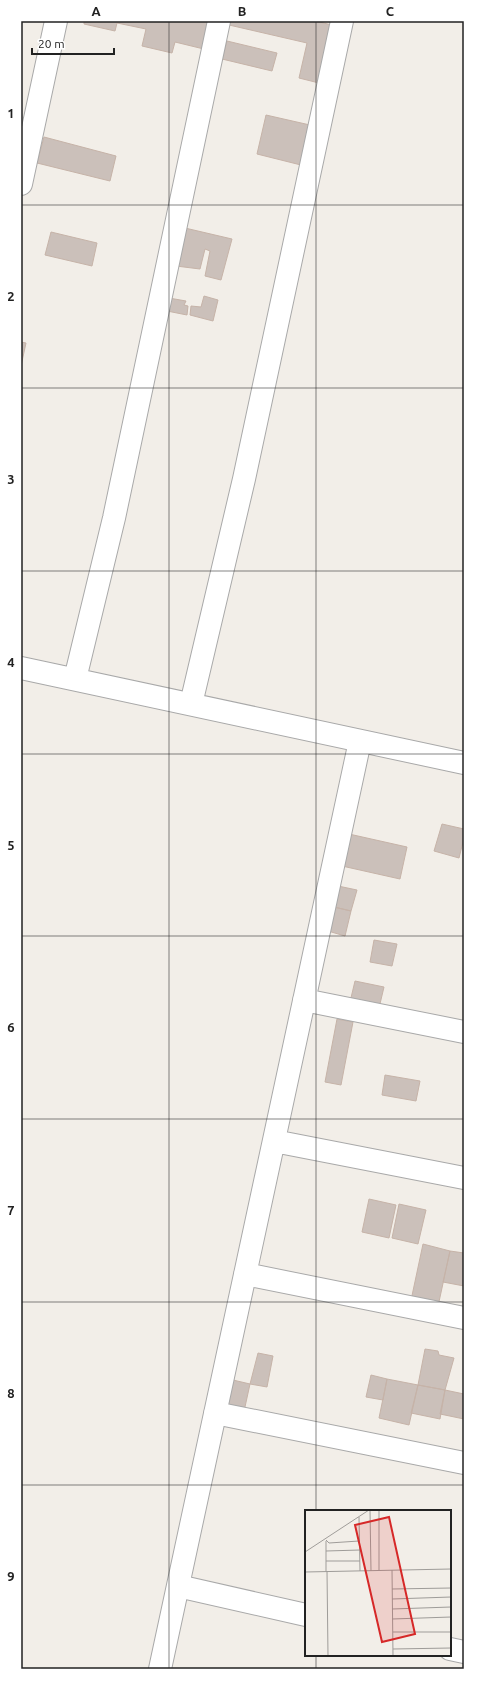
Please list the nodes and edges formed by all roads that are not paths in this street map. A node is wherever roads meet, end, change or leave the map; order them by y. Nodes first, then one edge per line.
1 (56, 21) edge
2 (219, 21) edge
3 (342, 21) edge
4 (21, 184) edge
5 (21, 668) edge
6 (75, 678) junction
7 (191, 704) junction
8 (360, 741) junction
9 (464, 763) edge
10 (304, 1000) junction
11 (464, 1032) edge
12 (274, 1141) junction
13 (464, 1178) edge
14 (246, 1274) junction
15 (464, 1318) edge
16 (215, 1413) junction
17 (464, 1463) edge
18 (178, 1586) junction
19 (305, 1615) edge
20 (451, 1649) edge
21 (464, 1652) edge
22 (160, 1669) edge

1 - 4 street
2 - 6 street
3 - 7 street
5 - 6 street
6 - 7 street
7 - 8 street
8 - 9 street
8 - 10 street
10 - 11 street
10 - 12 street
12 - 13 street
12 - 14 street
14 - 15 street
14 - 16 street
16 - 17 street
16 - 18 street
18 - 19 street
18 - 22 street
20 - 21 street

